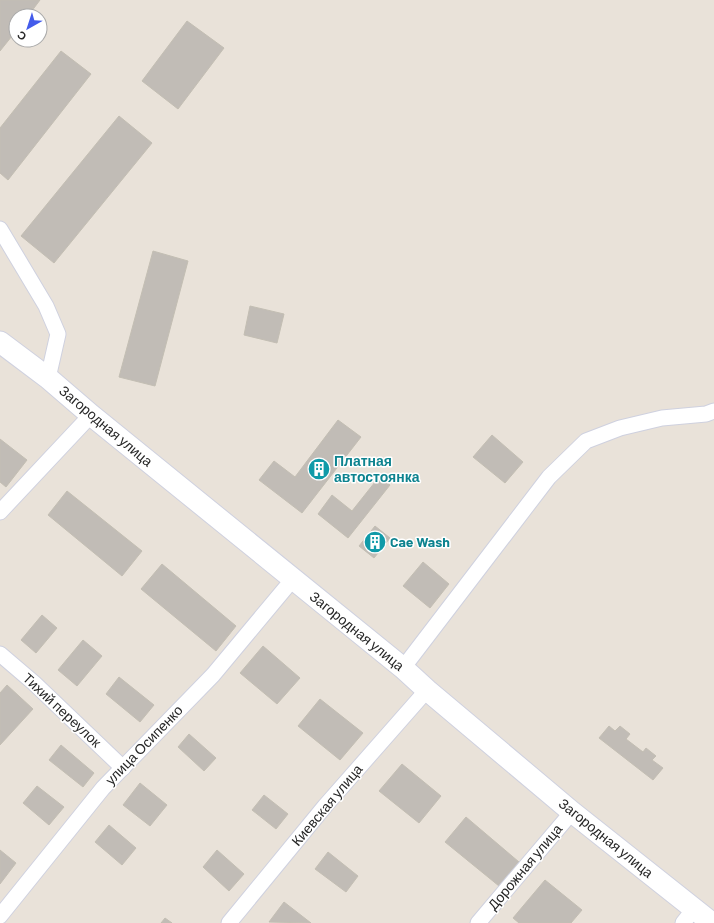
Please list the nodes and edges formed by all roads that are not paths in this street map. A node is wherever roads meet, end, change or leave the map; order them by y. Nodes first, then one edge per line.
1 (0, 229) edge
2 (0, 342) edge
3 (48, 378) junction
4 (714, 411) edge
5 (90, 415) junction
6 (0, 512) edge
7 (294, 579) junction
8 (0, 654) edge
9 (403, 668) junction
10 (427, 690) junction
11 (123, 768) junction
12 (572, 812) junction
13 (0, 916) edge
14 (689, 916) edge
15 (228, 923) edge
16 (478, 923) edge
17 (712, 923) edge

1 - 3 street
2 - 3 street, Загородная улица
3 - 5 street, Загородная улица
4 - 9 street
5 - 6 street
5 - 7 street, Загородная улица
7 - 9 street, Загородная улица
7 - 11 street, улица Осипенко
8 - 11 street, Тихий переулок
9 - 10 street, Загородная улица
10 - 12 street, Загородная улица
10 - 15 street, Киевская улица
11 - 13 street, улица Осипенко
12 - 14 street, Загородная улица
12 - 16 street, Дорожная улица
14 - 17 street, Загородная улица

